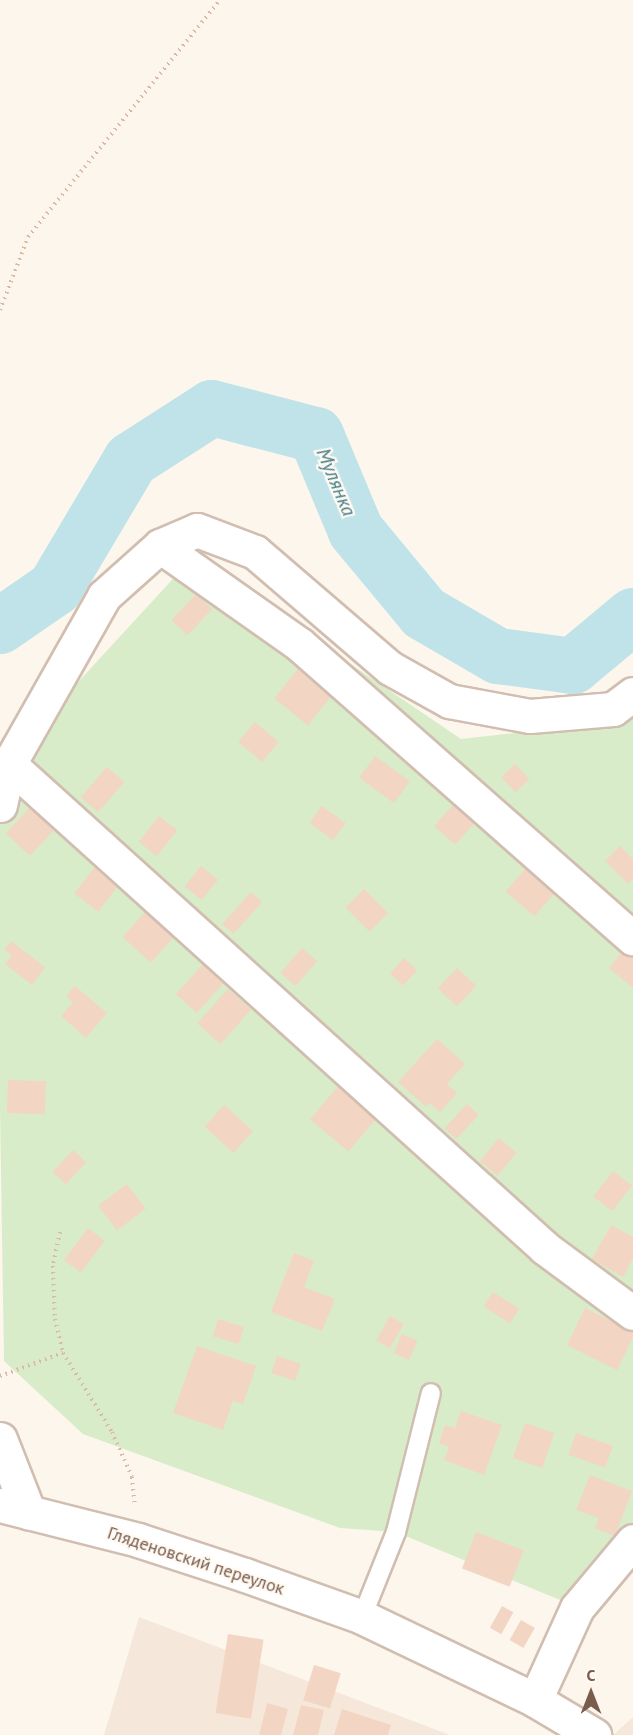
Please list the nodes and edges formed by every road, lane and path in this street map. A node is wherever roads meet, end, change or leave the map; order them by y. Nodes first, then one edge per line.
1 (220, 0) edge
2 (0, 310) edge
3 (160, 546) junction
4 (633, 694) edge
5 (9, 764) junction
6 (0, 805) edge
7 (633, 938) edge
8 (60, 1232) dead end
9 (633, 1313) edge
10 (63, 1353) junction
11 (0, 1376) edge
12 (431, 1393) dead end
13 (0, 1439) edge
14 (14, 1509) edge
15 (138, 1540) junction
16 (633, 1541) edge
17 (362, 1617) junction
18 (535, 1700) junction
19 (594, 1735) edge

1 - 2 path
3 - 4 street
3 - 5 street
3 - 7 street
5 - 6 street
5 - 9 street
8 - 10 path
10 - 11 path
10 - 15 path
12 - 17 lane
13 - 14 street
14 - 15 street, Гляденовский переулок
15 - 17 street, Гляденовский переулок
16 - 18 street
17 - 18 street, Гляденовский переулок
18 - 19 street, Гляденовский переулок

